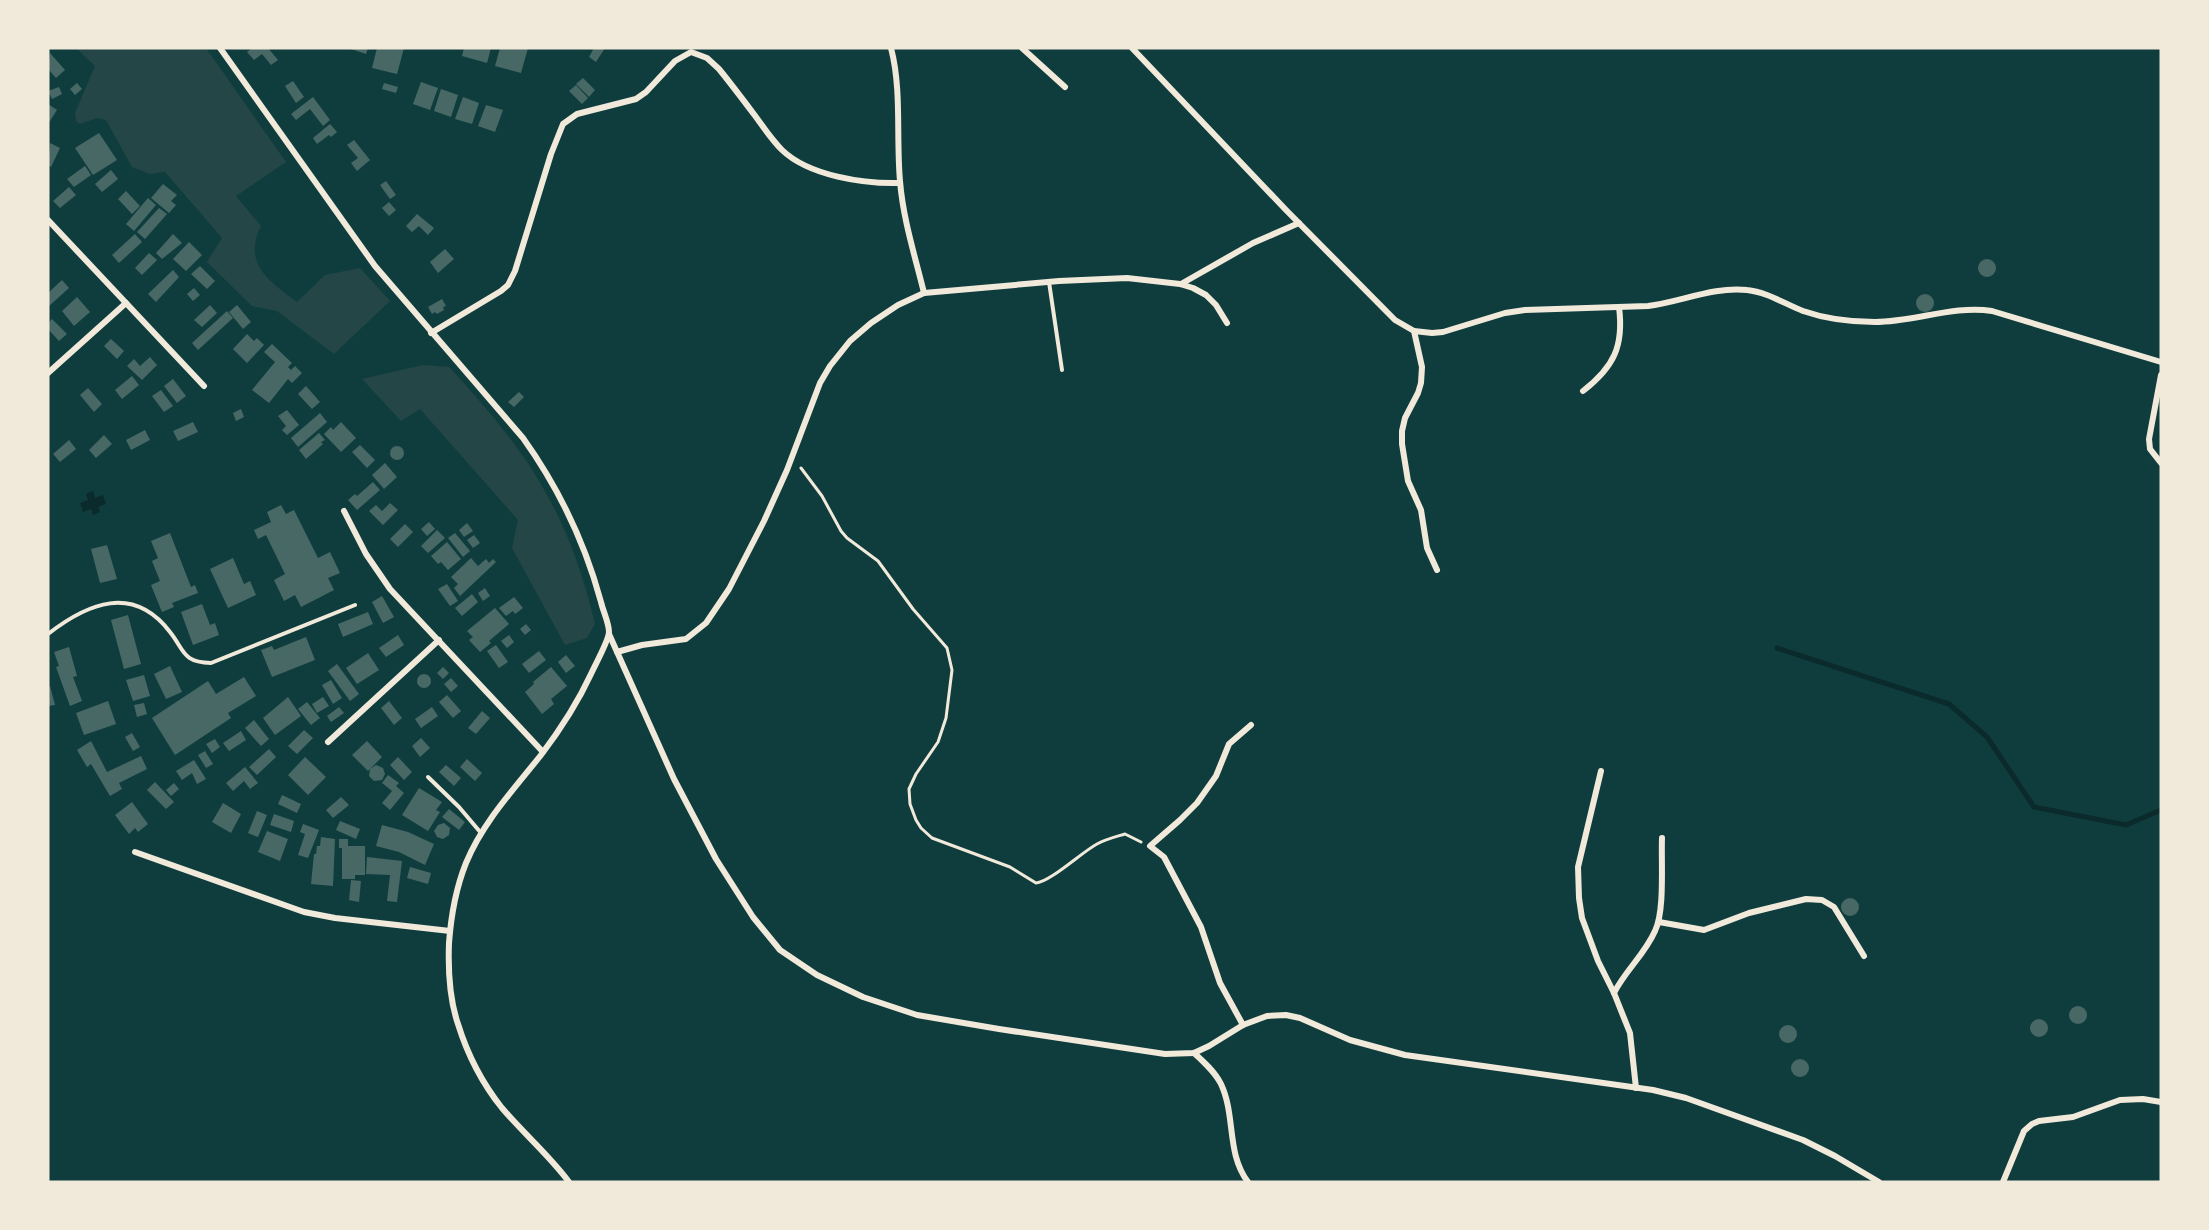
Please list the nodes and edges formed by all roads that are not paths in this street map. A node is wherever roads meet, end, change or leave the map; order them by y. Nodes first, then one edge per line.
1 (220, 48) edge
2 (891, 48) edge
3 (1022, 48) edge
4 (1132, 48) edge
5 (1065, 87) dead end
6 (900, 183) junction
7 (48, 220) edge
8 (1299, 223) junction
9 (1049, 282) junction
10 (1180, 284) junction
11 (924, 293) junction
12 (126, 303) junction
13 (1620, 307) junction
14 (1227, 323) dead end
15 (1414, 331) junction
16 (431, 333) junction
17 (2161, 362) edge
18 (1062, 370) dead end
19 (48, 373) edge
20 (2161, 375) edge
21 (204, 386) dead end
22 (1583, 391) dead end
23 (2161, 463) edge
24 (344, 511) dead end
25 (1437, 570) dead end
26 (355, 605) dead end
27 (48, 634) edge
28 (609, 634) junction
29 (439, 640) junction
30 (617, 652) junction
31 (1251, 725) dead end
32 (328, 742) dead end
33 (543, 752) junction
34 (1600, 771) dead end
35 (428, 777) dead end
36 (482, 833) junction
37 (1662, 838) dead end
38 (135, 852) dead end
39 (1659, 922) junction
40 (450, 931) junction
41 (1864, 956) dead end
42 (1614, 993) junction
43 (1244, 1025) junction
44 (1194, 1053) junction
45 (1636, 1088) junction
46 (2161, 1102) edge
47 (569, 1182) edge
48 (1248, 1182) edge
49 (1879, 1182) edge
50 (2003, 1182) edge

1 - 16 street
2 - 6 street
3 - 5 street
4 - 8 street
6 - 11 street
6 - 16 street
7 - 12 street
8 - 10 street
8 - 15 street
9 - 10 street
9 - 11 street
9 - 18 lane
10 - 14 street
11 - 30 street
12 - 19 street
12 - 21 street
13 - 15 street
13 - 17 street
13 - 22 street
15 - 25 street
16 - 28 street
20 - 23 street
24 - 29 street
26 - 27 lane
28 - 30 street
28 - 33 street
29 - 32 street
29 - 33 street
30 - 44 street
31 - 43 street
33 - 36 street
34 - 42 street
35 - 36 lane
36 - 40 street
37 - 39 street
38 - 40 street
39 - 41 street
39 - 42 street
40 - 47 street
42 - 45 street
43 - 44 street
43 - 45 street
44 - 48 street
45 - 49 street
46 - 50 street

